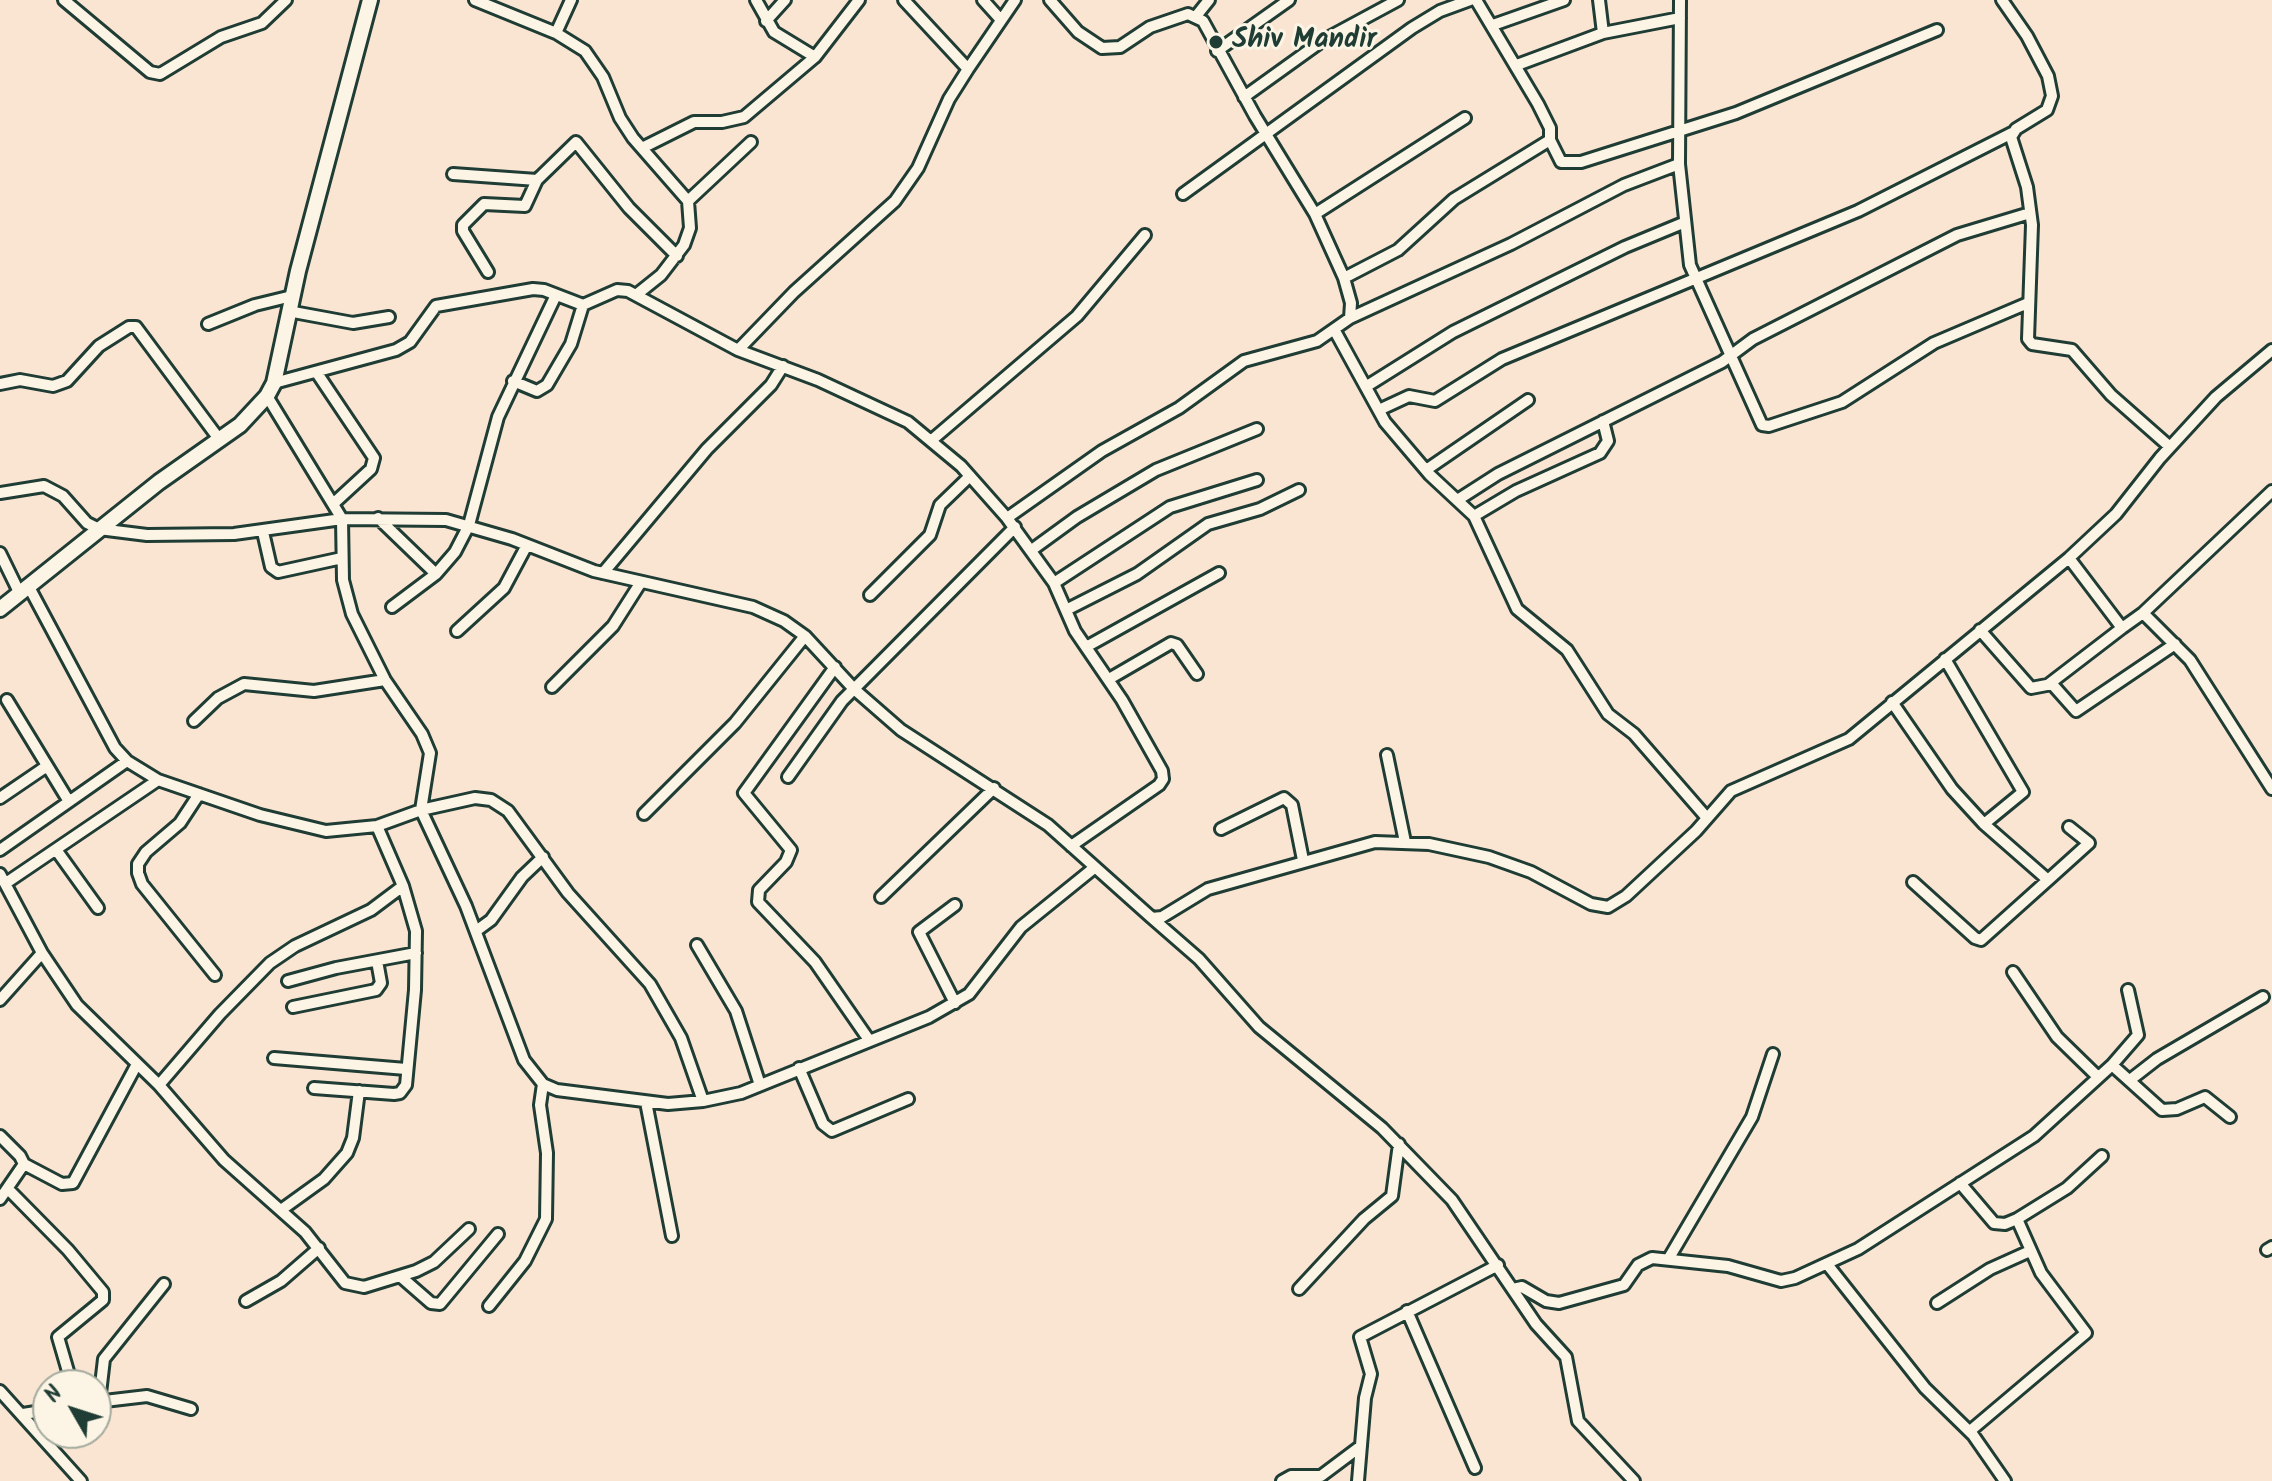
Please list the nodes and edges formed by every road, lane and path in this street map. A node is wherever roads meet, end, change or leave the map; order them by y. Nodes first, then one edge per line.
1 (64, 0) edge
2 (286, 0) edge
3 (370, 0) edge
4 (475, 0) edge
5 (571, 0) edge
6 (756, 0) edge
7 (785, 0) edge
8 (859, 0) edge
9 (904, 0) edge
10 (983, 0) edge
11 (1015, 0) edge
12 (1050, 0) edge
13 (1209, 0) edge
14 (1289, 0) edge
15 (1398, 0) edge
16 (1473, 0) edge
17 (1564, 0) edge
18 (1599, 0) edge
19 (1680, 0) edge
20 (2002, 0) edge
21 (1197, 15) junction
22 (1680, 18) junction
23 (1001, 20) junction
24 (766, 21) junction
25 (1493, 25) junction
26 (1937, 30) dead end
27 (556, 33) junction
28 (1603, 33) junction
29 (1217, 51) junction
30 (815, 57) junction
31 (1517, 65) junction
32 (968, 69) junction
33 (1244, 97) junction
34 (1465, 118) dead end
35 (1680, 133) junction
36 (2012, 133) junction
37 (1267, 135) junction
38 (1550, 140) junction
39 (751, 142) dead end
40 (642, 148) junction
41 (1679, 164) junction
42 (453, 174) dead end
43 (537, 180) junction
44 (1183, 194) dead end
45 (688, 201) junction
46 (2030, 213) junction
47 (1315, 214) junction
48 (1683, 223) junction
49 (1145, 235) dead end
50 (677, 256) junction
51 (488, 272) dead end
52 (1693, 276) junction
53 (1344, 278) junction
54 (556, 295) junction
55 (636, 295) junction
56 (2028, 303) junction
57 (290, 304) junction
58 (583, 305) junction
59 (389, 317) dead end
60 (1350, 318) junction
61 (208, 324) dead end
62 (1335, 331) junction
63 (738, 350) junction
64 (2272, 350) edge
65 (1729, 357) junction
66 (783, 366) junction
67 (317, 373) junction
68 (513, 381) junction
69 (0, 384) edge
70 (1367, 386) junction
71 (271, 389) junction
72 (1528, 400) dead end
73 (1381, 409) junction
74 (1603, 421) junction
75 (1257, 429) dead end
76 (219, 439) junction
77 (933, 439) junction
78 (2170, 447) junction
79 (1426, 470) junction
80 (970, 476) junction
81 (1257, 480) dead end
82 (1299, 490) dead end
83 (2272, 491) edge
84 (0, 493) edge
85 (1459, 499) junction
86 (333, 504) junction
87 (1474, 516) junction
88 (378, 518) junction
89 (342, 519) junction
90 (1011, 522) junction
91 (469, 525) junction
92 (99, 529) junction
93 (263, 532) junction
94 (527, 545) junction
95 (1033, 549) junction
96 (342, 558) junction
97 (2069, 558) junction
98 (1, 559) edge
99 (603, 573) junction
100 (1219, 573) dead end
101 (436, 574) junction
102 (641, 582) junction
103 (1054, 583) junction
104 (25, 590) junction
105 (870, 595) dead end
106 (392, 607) dead end
107 (0, 609) edge
108 (1066, 610) junction
109 (2143, 613) junction
110 (2122, 628) junction
111 (1980, 630) junction
112 (457, 631) dead end
113 (805, 636) junction
114 (2175, 644) junction
115 (1086, 647) junction
116 (1945, 659) junction
117 (835, 667) junction
118 (1197, 674) dead end
119 (1109, 679) junction
120 (385, 680) junction
121 (2049, 684) junction
122 (552, 687) dead end
123 (854, 689) junction
124 (7, 700) dead end
125 (1892, 702) junction
126 (194, 721) dead end
127 (1387, 755) dead end
128 (127, 761) junction
129 (47, 766) junction
130 (788, 777) dead end
131 (158, 780) junction
132 (994, 788) junction
133 (2272, 789) edge
134 (199, 794) junction
135 (0, 798) edge
136 (68, 800) junction
137 (421, 810) junction
138 (644, 814) dead end
139 (1707, 818) junction
140 (1984, 824) junction
141 (377, 826) junction
142 (2069, 827) dead end
143 (1221, 829) dead end
144 (1405, 842) junction
145 (1071, 846) junction
146 (0, 850) edge
147 (57, 851) junction
148 (543, 857) junction
149 (1303, 860) junction
150 (1094, 868) junction
151 (3, 878) edge
152 (2048, 880) junction
153 (1913, 882) dead end
154 (403, 886) junction
155 (881, 897) dead end
156 (955, 905) dead end
157 (98, 908) dead end
158 (1152, 918) junction
159 (476, 931) junction
160 (697, 945) dead end
161 (42, 953) junction
162 (416, 953) junction
163 (377, 961) junction
164 (2013, 972) dead end
165 (215, 975) dead end
166 (288, 981) dead end
167 (2128, 990) dead end
168 (2263, 997) dead end
169 (0, 1000) edge
170 (955, 1003) junction
171 (293, 1007) dead end
172 (869, 1040) junction
173 (1773, 1054) dead end
174 (274, 1058) dead end
175 (137, 1064) junction
176 (2112, 1065) junction
177 (799, 1068) junction
178 (406, 1069) junction
179 (2098, 1077) junction
180 (2130, 1080) junction
181 (543, 1084) junction
182 (159, 1085) junction
183 (760, 1085) junction
184 (314, 1088) dead end
185 (359, 1091) junction
186 (908, 1099) dead end
187 (703, 1101) junction
188 (646, 1102) junction
189 (2230, 1117) dead end
190 (0, 1136) edge
191 (1399, 1144) junction
192 (2102, 1156) dead end
193 (24, 1164) junction
194 (1960, 1183) junction
195 (8, 1189) junction
196 (0, 1199) edge
197 (281, 1210) junction
198 (2017, 1219) junction
199 (469, 1229) dead end
200 (498, 1234) dead end
201 (672, 1236) dead end
202 (319, 1248) junction
203 (2030, 1251) junction
204 (1669, 1258) junction
205 (1827, 1264) junction
206 (1498, 1265) junction
207 (400, 1276) junction
208 (164, 1284) dead end
209 (1299, 1289) dead end
210 (1513, 1289) junction
211 (246, 1301) dead end
212 (1937, 1303) dead end
213 (489, 1306) dead end
214 (1407, 1311) junction
215 (67, 1369) edge
216 (103, 1369) edge
217 (0, 1391) edge
218 (112, 1400) edge
219 (191, 1409) dead end
220 (32, 1413) edge
221 (23, 1414) junction
222 (1970, 1431) junction
223 (1361, 1446) junction
224 (1475, 1468) dead end
225 (81, 1481) edge
226 (1282, 1481) edge
227 (1358, 1481) edge
228 (1634, 1481) edge
229 (2005, 1481) edge

1 - 2 street
3 - 57 main road
4 - 27 street
5 - 27 street
6 - 24 street
7 - 24 street
8 - 30 street
9 - 32 street
10 - 23 street
11 - 23 street
12 - 21 street
13 - 21 street
14 - 29 street
15 - 33 street
16 - 25 street
16 - 37 street
17 - 25 street
18 - 28 street
19 - 22 street
20 - 36 street
21 - 29 street
22 - 28 street
22 - 35 street
23 - 32 street
24 - 30 street
25 - 31 street
26 - 35 street
27 - 40 street
28 - 31 street
29 - 33 street
30 - 40 street
31 - 38 street
32 - 63 street
33 - 37 street
34 - 47 street
35 - 38 street
35 - 41 street
36 - 46 street
36 - 52 street
37 - 44 street
37 - 47 street
38 - 53 street
39 - 45 street
40 - 45 street
41 - 48 street
41 - 60 street
42 - 43 street
43 - 50 street
43 - 51 street
45 - 50 street
46 - 56 street
46 - 65 street
47 - 53 street
48 - 52 street
48 - 70 street
49 - 77 street
50 - 55 street
52 - 65 street
52 - 73 street
53 - 60 street
54 - 58 street
54 - 67 street
54 - 68 street
55 - 58 street
55 - 63 street
56 - 65 street
56 - 78 street
57 - 59 street
57 - 61 street
57 - 71 main road
58 - 68 street
60 - 62 street
62 - 70 street
62 - 90 street
63 - 66 street
64 - 78 street
65 - 74 street
66 - 77 street
66 - 99 street
67 - 71 street
67 - 86 street
68 - 91 street
69 - 76 street
70 - 73 street
71 - 76 main road
71 - 86 street
72 - 79 street
73 - 79 street
74 - 85 street
74 - 87 street
75 - 95 street
76 - 92 main road
77 - 80 street
78 - 97 street
79 - 85 street
80 - 90 street
80 - 105 street
81 - 103 street
82 - 108 street
83 - 109 street
84 - 92 street
85 - 87 street
86 - 89 street
87 - 139 street
88 - 89 street
88 - 91 street
88 - 101 street
89 - 93 street
89 - 96 street
90 - 95 street
90 - 123 street
91 - 94 street
91 - 101 street
92 - 93 street
92 - 104 main road
93 - 96 street
94 - 99 street
94 - 112 street
95 - 103 street
96 - 120 street
97 - 110 street
97 - 111 street
98 - 104 street
99 - 102 street
100 - 115 street
101 - 106 street
102 - 113 street
102 - 122 street
103 - 108 street
104 - 107 main road
104 - 128 street
108 - 115 street
109 - 110 street
109 - 114 street
110 - 121 street
111 - 116 street
111 - 121 street
113 - 117 street
113 - 138 street
114 - 121 street
114 - 133 street
115 - 119 street
116 - 125 street
116 - 140 street
117 - 123 street
117 - 172 street
118 - 119 street
119 - 145 street
120 - 126 street
120 - 137 street
123 - 130 street
123 - 132 street
124 - 129 street
125 - 139 street
125 - 140 street
127 - 144 street
128 - 131 street
128 - 136 street
129 - 135 street
129 - 136 street
131 - 134 street
131 - 147 street
132 - 145 street
132 - 155 street
134 - 141 street
134 - 165 street
136 - 146 street
137 - 141 street
137 - 148 street
137 - 159 street
139 - 144 street
140 - 152 street
141 - 154 street
142 - 152 street
143 - 149 street
144 - 149 street
145 - 150 street
147 - 151 street
147 - 157 street
148 - 159 street
148 - 187 street
149 - 158 street
150 - 158 street
150 - 170 street
151 - 161 street
152 - 153 street
154 - 162 street
154 - 182 street
156 - 170 street
158 - 191 street
159 - 181 street
160 - 183 street
161 - 169 street
161 - 175 street
162 - 163 street
162 - 178 street
163 - 166 street
163 - 171 street
164 - 179 street
167 - 176 street
168 - 180 street
170 - 172 street
172 - 177 street
173 - 204 street
174 - 178 street
175 - 182 street
175 - 193 street
176 - 179 street
176 - 180 street
177 - 183 street
177 - 186 street
178 - 185 street
179 - 194 street
180 - 189 street
181 - 188 street
181 - 213 street
182 - 197 street
183 - 187 street
184 - 185 street
185 - 197 street
187 - 188 street
188 - 201 street
190 - 193 street
191 - 206 street
191 - 209 street
192 - 198 street
193 - 195 street
194 - 198 street
194 - 205 street
195 - 196 street
195 - 215 street
197 - 202 street
198 - 203 street
199 - 207 street
200 - 207 street
202 - 207 street
202 - 211 street
203 - 212 street
203 - 222 street
204 - 205 street
204 - 210 street
205 - 222 street
206 - 210 street
206 - 214 street
208 - 216 street
210 - 228 street
214 - 223 street
214 - 224 street
217 - 221 street
218 - 219 street
220 - 221 street
221 - 225 street
222 - 229 street
223 - 226 street
223 - 227 street

